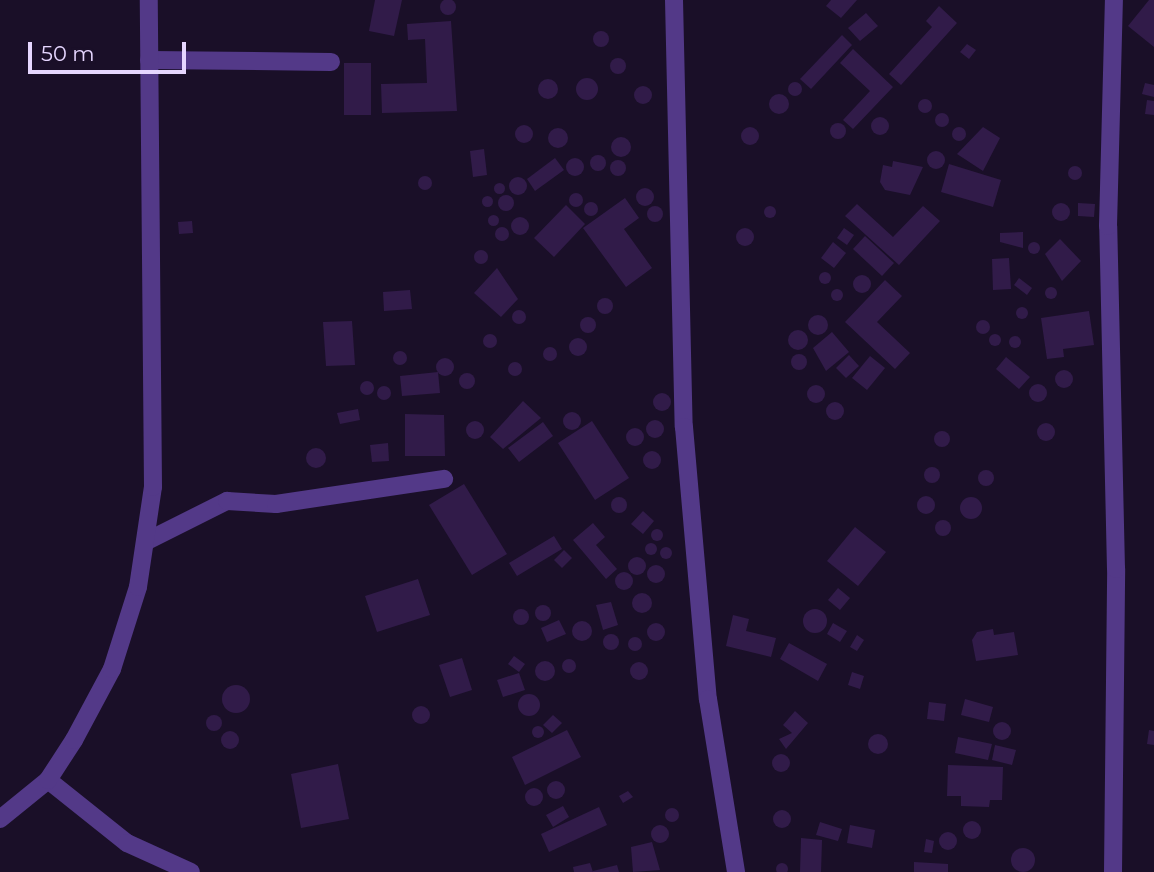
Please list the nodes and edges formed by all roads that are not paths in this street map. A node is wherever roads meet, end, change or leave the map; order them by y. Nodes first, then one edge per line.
1 (149, 0) edge
2 (674, 0) edge
3 (1114, 0) edge
4 (149, 60) junction
5 (331, 62) dead end
6 (444, 479) dead end
7 (145, 542) junction
8 (48, 780) junction
9 (0, 819) edge
10 (191, 872) edge
11 (736, 872) edge
12 (1114, 872) edge

1 - 4 street
2 - 11 street
3 - 12 street
4 - 5 street
4 - 7 street
6 - 7 street
7 - 8 street
8 - 9 street
8 - 10 street

